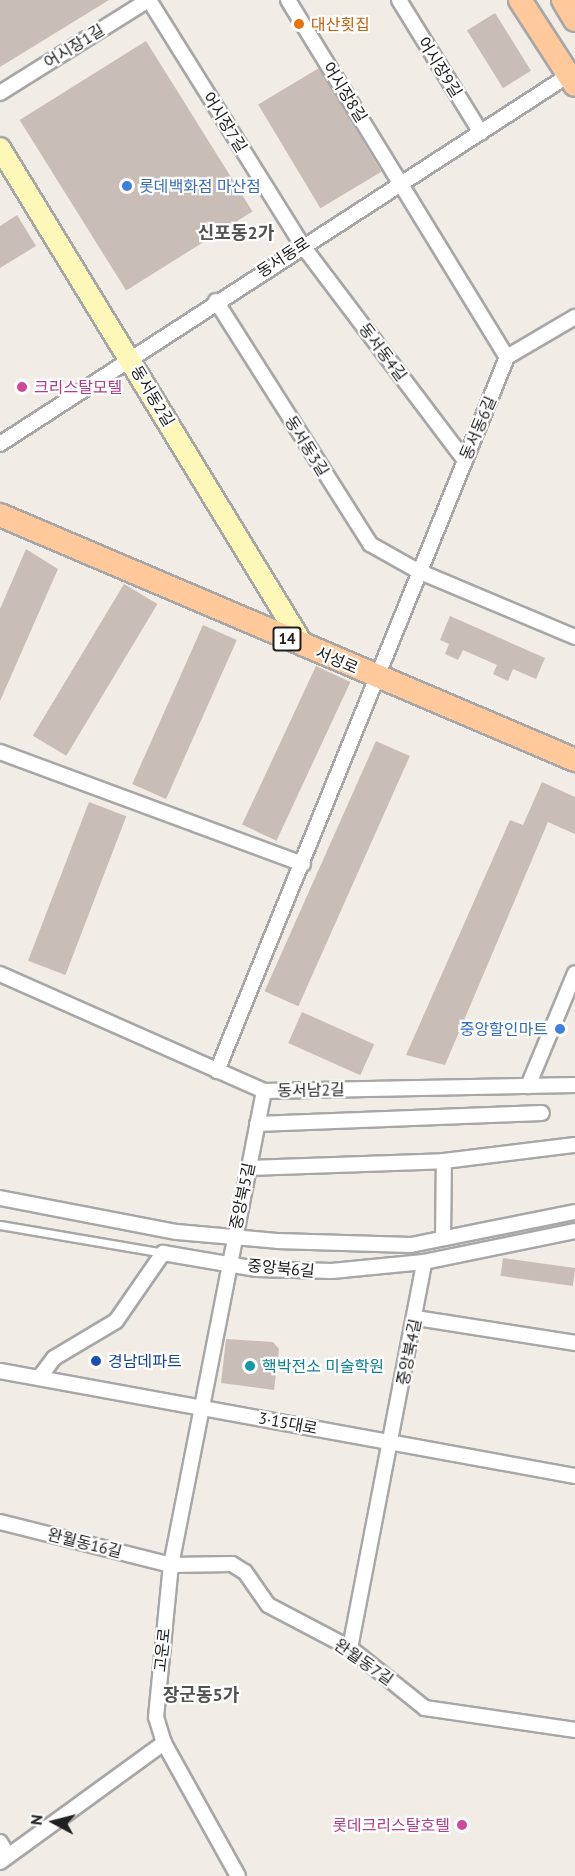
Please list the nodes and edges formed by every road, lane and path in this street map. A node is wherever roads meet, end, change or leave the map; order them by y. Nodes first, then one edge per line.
1 (149, 0) edge
2 (288, 0) edge
3 (399, 0) edge
4 (520, 0) edge
5 (563, 0) edge
6 (575, 20) edge
7 (573, 77) edge
8 (0, 93) edge
9 (481, 133) junction
10 (0, 148) edge
11 (402, 183) junction
12 (302, 245) junction
13 (216, 301) junction
14 (575, 317) edge
15 (507, 357) junction
16 (131, 359) junction
17 (0, 444) edge
18 (464, 459) junction
19 (0, 515) edge
20 (418, 571) junction
21 (575, 638) edge
22 (304, 646) junction
23 (377, 677) junction
24 (0, 752) edge
25 (575, 760) edge
26 (303, 864) junction
27 (575, 973) edge
28 (0, 974) edge
29 (217, 1071) junction
30 (575, 1084) edge
31 (528, 1086) junction
32 (264, 1090) junction
33 (542, 1113) dead end
34 (257, 1124) junction
35 (575, 1145) edge
36 (444, 1161) junction
37 (248, 1168) junction
38 (0, 1198) edge
39 (575, 1212) edge
40 (0, 1225) edge
41 (575, 1231) edge
42 (233, 1238) junction
43 (442, 1238) junction
44 (163, 1253) junction
45 (232, 1262) junction
46 (424, 1262) junction
47 (416, 1318) junction
48 (575, 1343) edge
49 (0, 1371) edge
50 (39, 1378) junction
51 (201, 1407) junction
52 (392, 1442) junction
53 (575, 1476) edge
54 (0, 1522) edge
55 (171, 1565) junction
56 (350, 1648) junction
57 (575, 1730) edge
58 (164, 1743) junction
59 (0, 1842) edge
60 (4, 1859) edge
61 (238, 1876) edge

1 - 8 street, 어시장1길
1 - 12 street, 어시장7길
2 - 11 street, 어시장8길
3 - 9 street, 어시장9길
4 - 7 main road
5 - 6 main road
7 - 9 street, 동서동로
9 - 11 street, 동서동로
10 - 16 main road, 동서동2길
11 - 12 street, 동서동로
11 - 15 street, 어시장8길
12 - 13 street, 동서동로
12 - 18 street, 동서동4길
13 - 16 street, 동서동로
13 - 20 street, 동서동3길
14 - 15 street
15 - 18 street, 동서동6길
16 - 17 street, 동서동로
16 - 22 main road, 동서동2길
18 - 20 street, 동서동6길
19 - 22 main road, 서성로 / 14
20 - 21 street, 동서동3길
20 - 23 street, 동서동6길
22 - 23 main road, 서성로 / 14
23 - 25 main road, 서성로 / 14
23 - 26 street, 동서동6길
24 - 26 street
26 - 29 street, 동서동6길
27 - 31 street
28 - 29 street, 동서남2길
29 - 32 street, 동서남2길
30 - 31 street, 동서남2길
31 - 32 street, 동서남2길
32 - 34 street, 중앙북5길
33 - 34 street
34 - 37 street, 중앙북5길
35 - 36 street
36 - 37 street
36 - 43 street
37 - 42 street, 중앙북5길
38 - 42 street
39 - 43 street
40 - 44 lane
41 - 46 street, 중앙북6길
42 - 43 street
42 - 45 street, 중앙북5길
44 - 45 street, 중앙북6길
44 - 50 street
45 - 46 street, 중앙북6길
45 - 51 street, 중앙북5길
46 - 47 street, 중앙북4길
47 - 48 street
47 - 52 street, 중앙북4길
49 - 50 street, 3·15대로
50 - 51 street, 3·15대로
51 - 52 street, 3·15대로
51 - 55 street, 고운로
52 - 53 street, 3·15대로
52 - 56 street, 중앙북4길
54 - 55 street, 완월동16길
55 - 56 street, 완월동7길
55 - 58 street, 고운로
56 - 57 street, 완월동7길
58 - 60 street
58 - 61 street, 고운로
59 - 60 street

